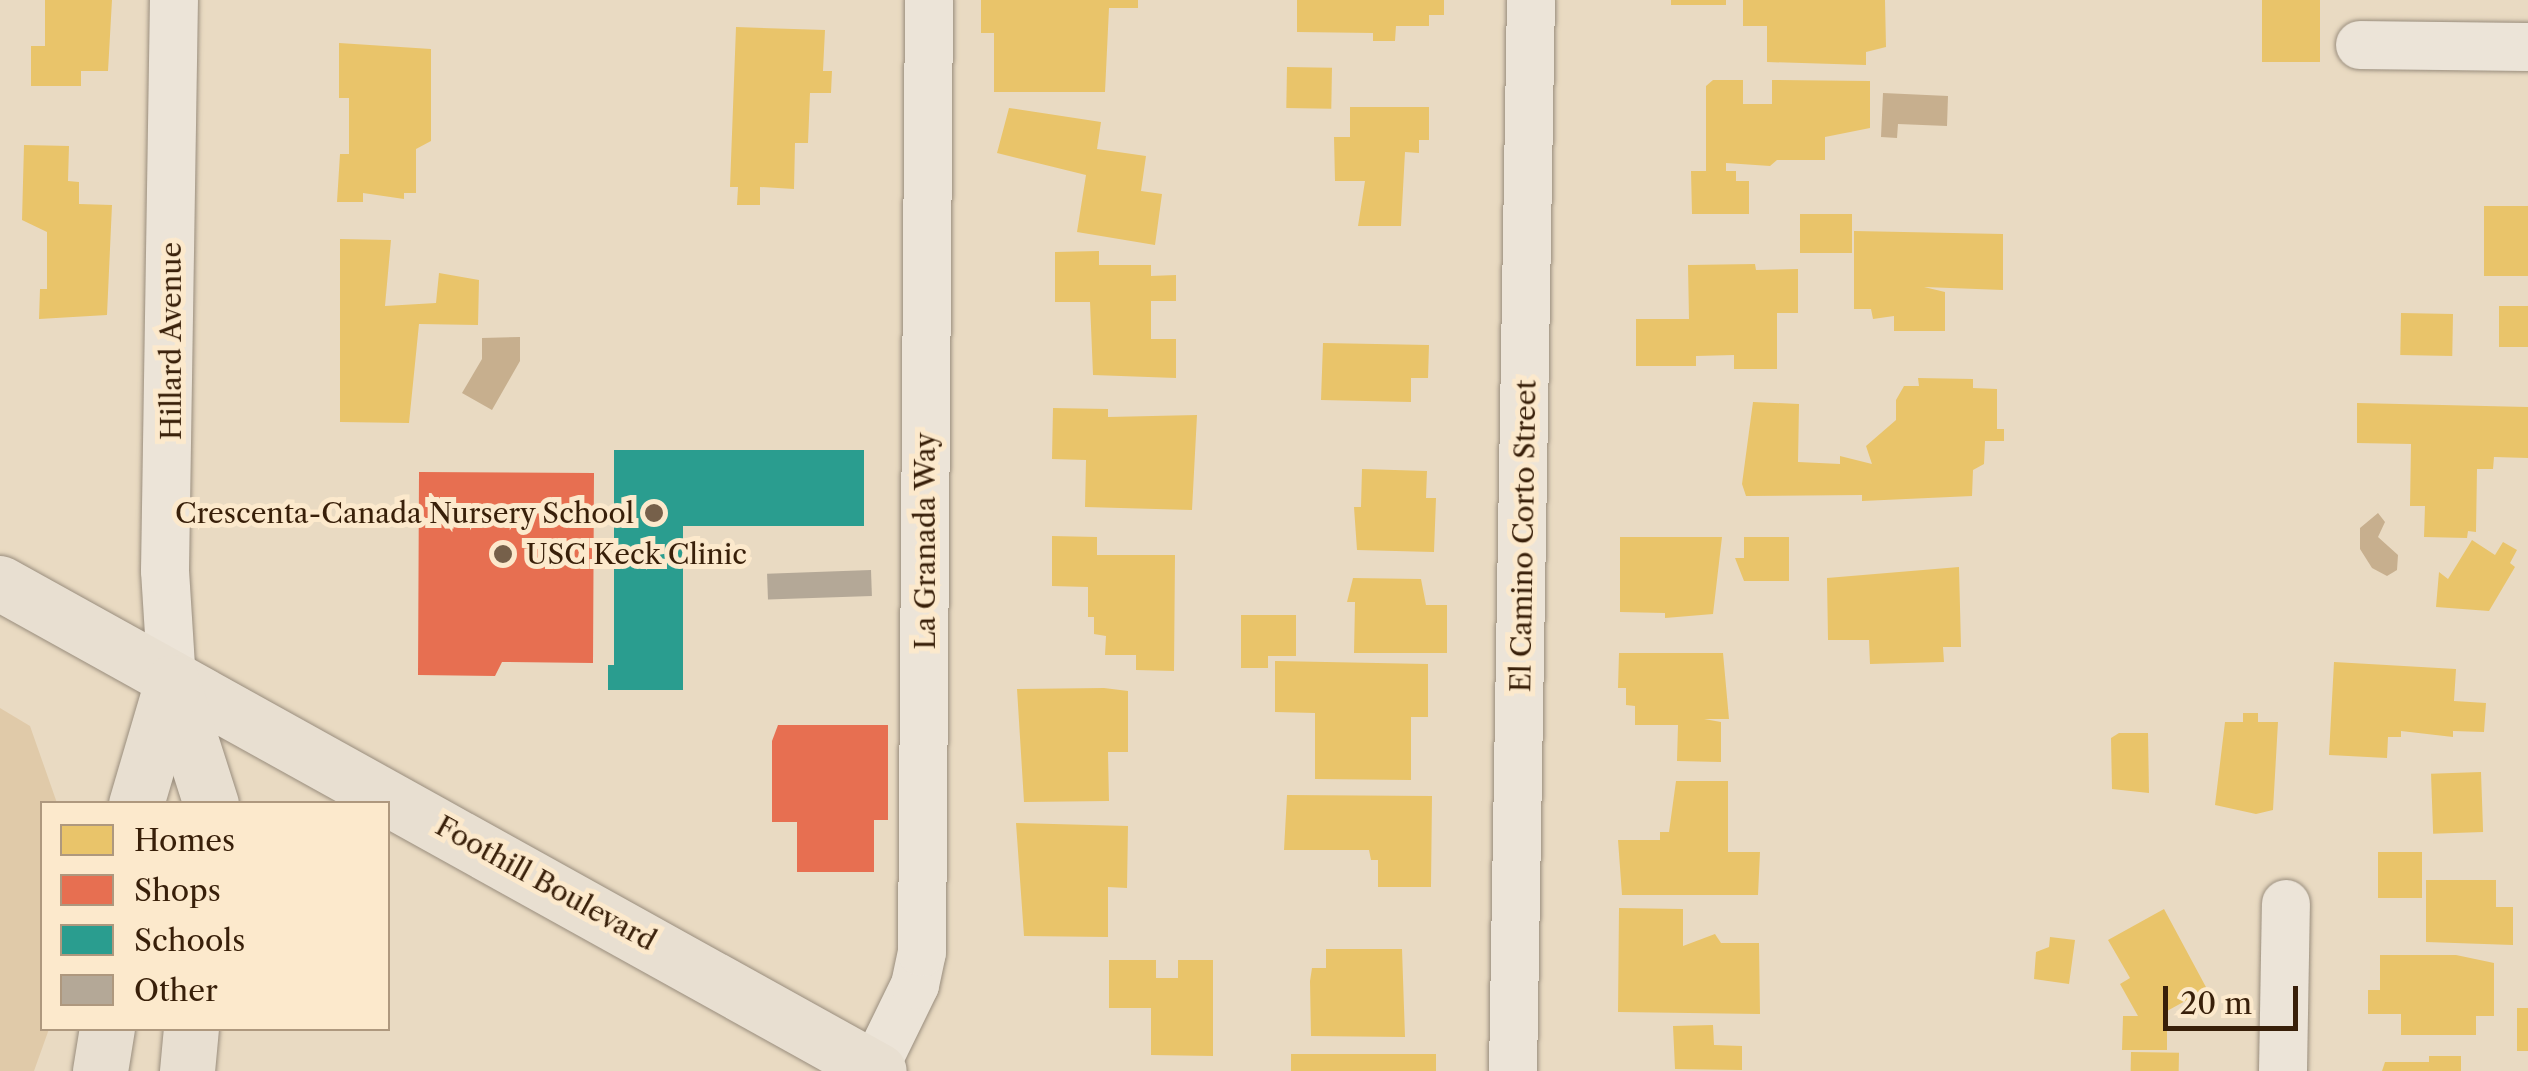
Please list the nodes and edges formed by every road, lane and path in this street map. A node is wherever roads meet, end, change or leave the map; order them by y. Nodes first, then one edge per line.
1 (174, 0) edge
2 (928, 0) edge
3 (1530, 0) edge
4 (2360, 45) dead end
5 (2528, 46) edge
6 (0, 583) edge
7 (172, 682) junction
8 (137, 801) edge
9 (210, 801) edge
10 (388, 801) edge
11 (390, 802) edge
12 (2286, 904) dead end
13 (107, 1031) edge
14 (191, 1031) edge
15 (876, 1070) edge
16 (100, 1071) edge
17 (187, 1071) edge
18 (1512, 1071) edge
19 (2283, 1071) edge

1 - 7 street, Hillard Avenue
2 - 15 street, La Granada Way
3 - 18 street, El Camino Corto Street
4 - 5 street
6 - 7 main road, Foothill Boulevard
7 - 8 main road, Hillard Avenue
7 - 9 main road, Hillard Avenue
7 - 10 main road, Foothill Boulevard
11 - 15 main road, Foothill Boulevard
12 - 19 street
13 - 16 main road
14 - 17 main road

